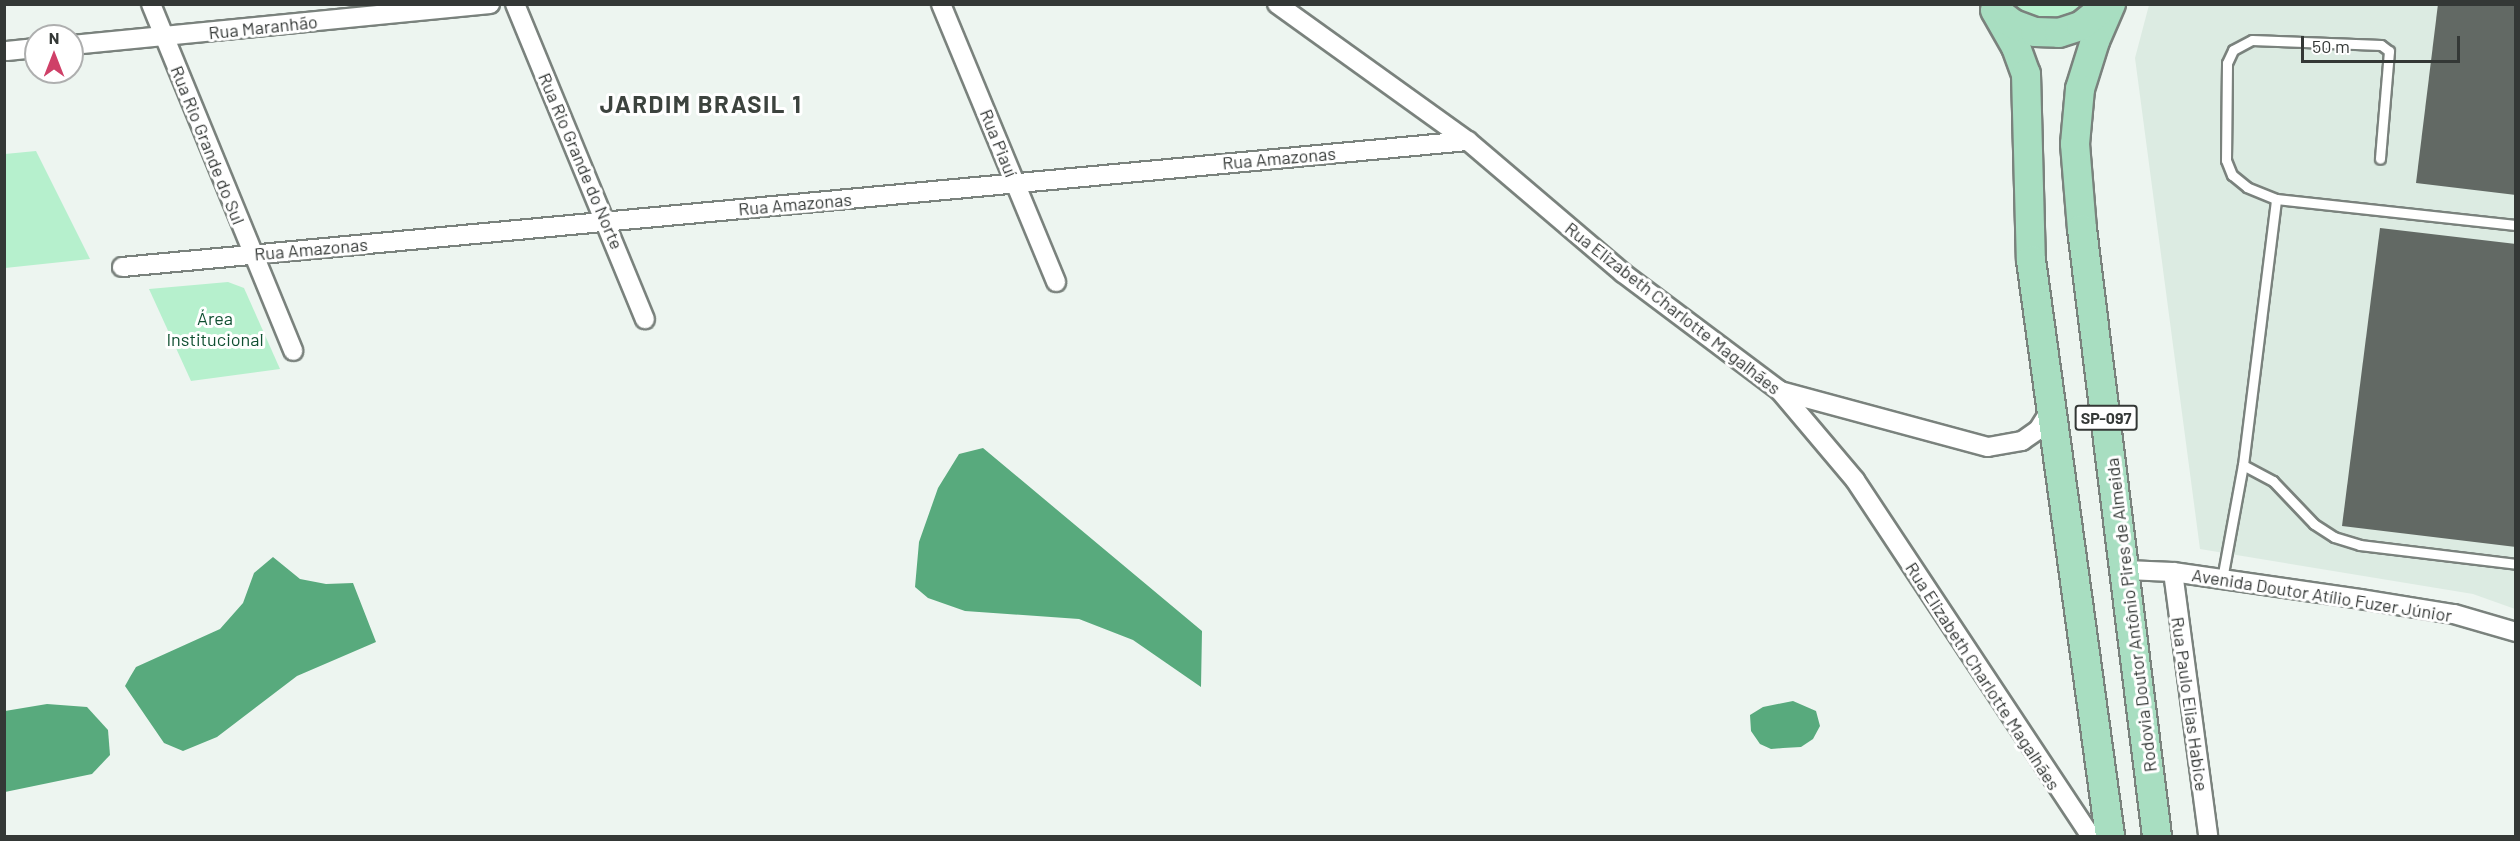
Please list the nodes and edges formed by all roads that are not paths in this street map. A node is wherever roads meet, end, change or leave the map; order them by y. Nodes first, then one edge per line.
1 (151, 4) edge
2 (490, 4) edge
3 (515, 4) edge
4 (941, 4) edge
5 (1277, 4) edge
6 (2110, 4) edge
7 (1993, 7) edge
8 (164, 36) junction
9 (84, 44) edge
10 (24, 49) edge
11 (6, 51) edge
12 (1468, 141) junction
13 (2380, 159) dead end
14 (1015, 183) junction
15 (2276, 199) junction
16 (607, 221) junction
17 (2516, 225) edge
18 (253, 254) junction
19 (122, 267) dead end
20 (1056, 282) dead end
21 (645, 319) dead end
22 (293, 351) dead end
23 (1779, 390) junction
24 (2053, 406) junction
25 (2243, 465) junction
26 (2516, 564) edge
27 (2126, 570) junction
28 (2173, 572) junction
29 (2222, 579) junction
30 (2516, 632) edge
31 (2091, 837) edge
32 (2110, 837) edge
33 (2157, 837) edge
34 (2208, 837) edge

1 - 8 street, Rua Rio Grande do Sul
2 - 8 street, Rua Maranhão
3 - 16 street, Rua Rio Grande do Norte
4 - 14 street, Rua Piauí
5 - 12 street, Rua Elizabeth Charlotte Magalhães
6 - 7 main road
6 - 27 main road, Rodovia Doutor Antônio Pires de Almeida / SP-097
7 - 24 main road, SP-097
8 - 9 street, Rua Maranhão
8 - 18 street, Rua Rio Grande do Sul
10 - 11 street
12 - 14 street, Rua Amazonas
12 - 23 street, Rua Elizabeth Charlotte Magalhães
13 - 15 lane
14 - 16 street, Rua Amazonas
14 - 20 street, Rua Piauí
15 - 17 lane
15 - 25 lane
16 - 18 street, Rua Amazonas
16 - 21 street, Rua Rio Grande do Norte
18 - 19 street, Rua Amazonas
18 - 22 street, Rua Rio Grande do Sul
23 - 24 street
23 - 31 street, Rua Elizabeth Charlotte Magalhães
24 - 32 main road, SP-097
25 - 26 lane
25 - 29 lane
27 - 28 street, Avenida Doutor Atílio Fuzer Júnior
27 - 33 main road, Rodovia Doutor Antônio Pires de Almeida / SP-097
28 - 29 street, Avenida Doutor Atílio Fuzer Júnior
28 - 34 street, Rua Paulo Elias Habice
29 - 30 street, Avenida Doutor Atílio Fuzer Júnior

